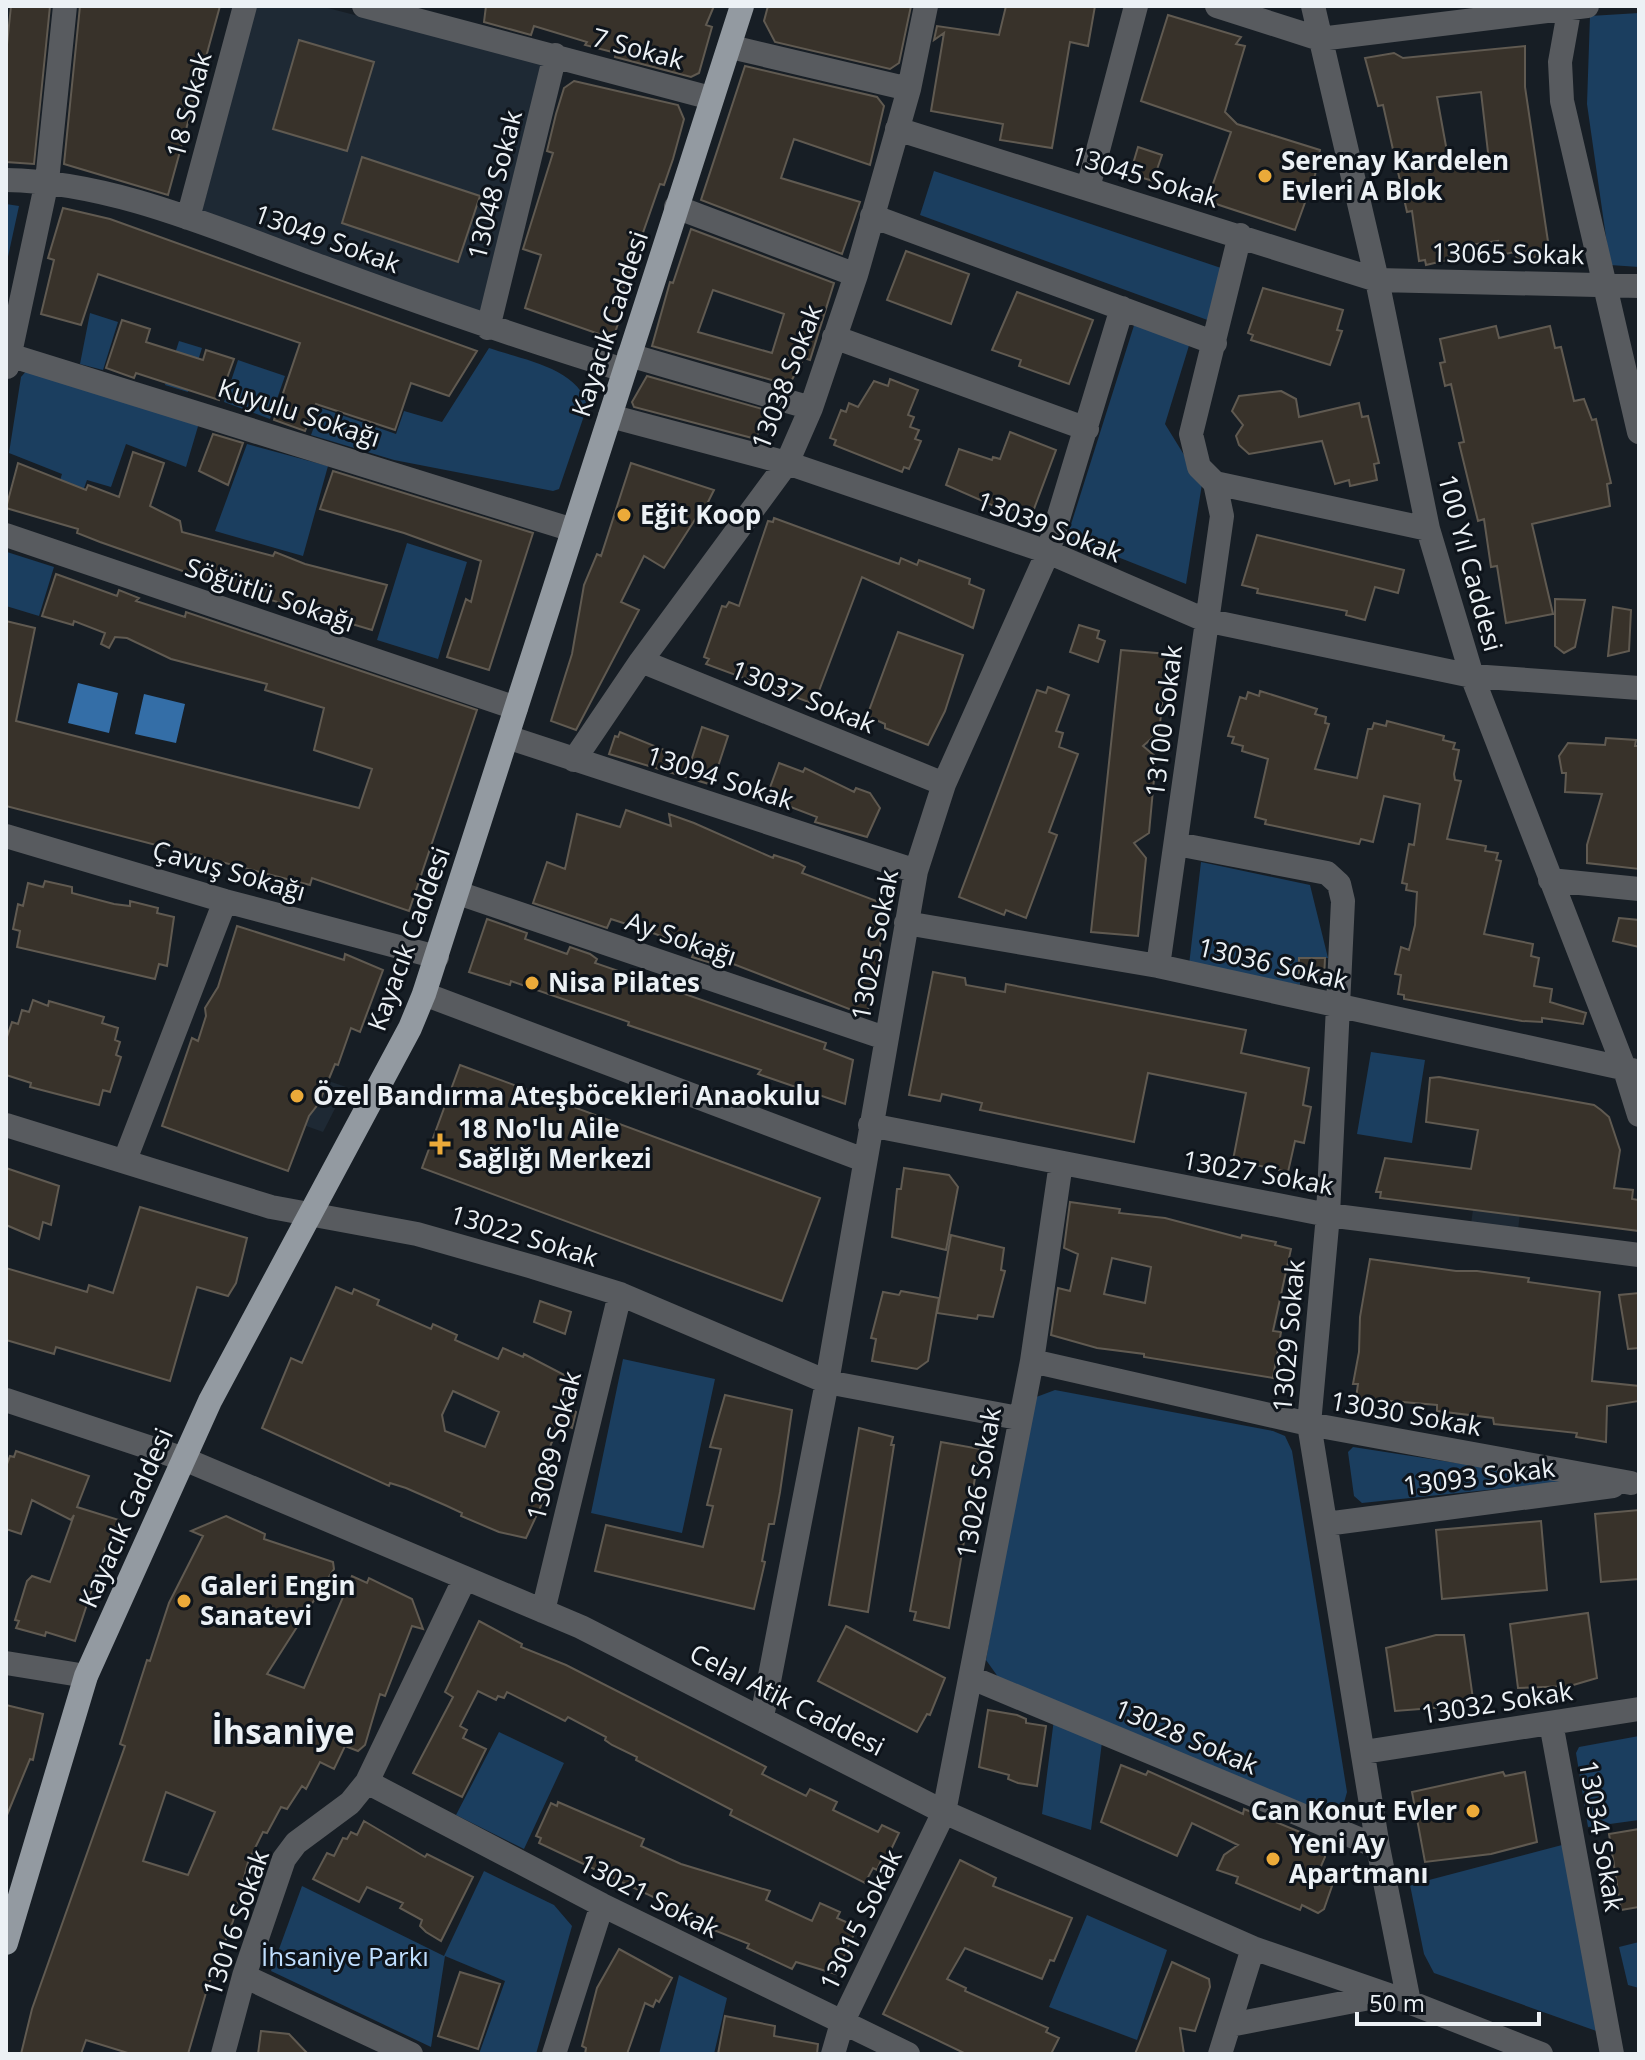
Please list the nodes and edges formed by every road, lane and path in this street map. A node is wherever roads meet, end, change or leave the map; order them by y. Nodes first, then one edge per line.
1 (65, 6) edge
2 (245, 6) edge
3 (742, 6) edge
4 (926, 6) edge
5 (1136, 6) edge
6 (1217, 6) edge
7 (1313, 6) edge
8 (1575, 7) edge
9 (378, 8) edge
10 (1320, 39) junction
11 (731, 47) junction
12 (555, 55) junction
13 (909, 89) junction
14 (711, 98) junction
15 (897, 129) junction
16 (6, 180) edge
17 (47, 181) junction
18 (1088, 188) junction
19 (676, 207) junction
20 (872, 216) junction
21 (188, 218) junction
22 (1240, 235) junction
23 (856, 275) junction
24 (1377, 280) junction
25 (1603, 284) junction
26 (1639, 286) edge
27 (1122, 308) junction
28 (488, 328) junction
29 (834, 337) junction
30 (1215, 343) junction
31 (7, 359) edge
32 (627, 362) junction
33 (811, 408) junction
34 (610, 416) junction
35 (1087, 429) junction
36 (1639, 432) edge
37 (787, 463) junction
38 (1215, 483) junction
39 (1428, 529) junction
40 (573, 530) junction
41 (6, 535) edge
42 (1048, 552) junction
43 (1205, 620) junction
44 (641, 661) junction
45 (1472, 676) junction
46 (1639, 688) edge
47 (516, 708) junction
48 (507, 737) junction
49 (574, 760) junction
50 (944, 784) junction
51 (7, 840) edge
52 (1177, 844) junction
53 (916, 871) junction
54 (1550, 880) junction
55 (1639, 889) edge
56 (458, 893) junction
57 (225, 901) junction
58 (906, 923) junction
59 (437, 957) junction
60 (1158, 966) junction
61 (424, 994) junction
62 (1340, 1009) junction
63 (885, 1038) junction
64 (1632, 1071) edge
65 (1639, 1115) edge
66 (6, 1125) edge
67 (870, 1125) junction
68 (125, 1160) junction
69 (864, 1160) junction
70 (1061, 1163) junction
71 (310, 1214) junction
72 (1328, 1215) junction
73 (1639, 1255) edge
74 (620, 1294) junction
75 (1032, 1361) junction
76 (827, 1382) junction
77 (6, 1400) edge
78 (1018, 1418) junction
79 (1309, 1424) junction
80 (184, 1459) junction
81 (1635, 1483) edge
82 (1326, 1524) junction
83 (465, 1578) junction
84 (543, 1611) junction
85 (6, 1663) edge
86 (86, 1676) junction
87 (972, 1678) junction
88 (1639, 1709) edge
89 (762, 1717) junction
90 (1551, 1723) junction
91 (1364, 1752) junction
92 (367, 1782) junction
93 (944, 1812) junction
94 (1378, 1847) junction
95 (602, 1905) junction
96 (6, 1943) edge
97 (1253, 1948) junction
98 (244, 1976) junction
99 (1398, 1998) junction
100 (842, 2023) junction
101 (1230, 2025) junction
102 (223, 2054) edge
103 (411, 2054) edge
104 (554, 2054) edge
105 (833, 2054) edge
106 (908, 2054) edge
107 (1220, 2054) edge
108 (1541, 2054) edge
109 (1612, 2054) edge

1 - 17 street
2 - 21 street, 18 Sokak
3 - 11 main road, Kayacık Caddesi
4 - 13 street, 13038 Sokak
5 - 18 street
6 - 10 street
7 - 10 street, 100 Yıl Caddesi
8 - 10 street
8 - 25 street
9 - 12 street, 7 Sokak
10 - 24 street, 100 Yıl Caddesi
11 - 13 street
11 - 14 main road, Kayacık Caddesi
12 - 14 street, 7 Sokak
12 - 28 street, 13048 Sokak
13 - 15 street, 13038 Sokak
14 - 19 main road, Kayacık Caddesi
15 - 18 street, 13045 Sokak
15 - 20 street, 13038 Sokak
16 - 17 street, 13049 Sokak
17 - 21 street, 13049 Sokak
17 - 31 street
18 - 22 street, 13045 Sokak
19 - 23 street
19 - 32 main road, Kayacık Caddesi
20 - 23 street, 13038 Sokak
20 - 27 street
21 - 28 street, 13049 Sokak
22 - 24 street, 13045 Sokak
22 - 30 street
23 - 29 street, 13038 Sokak
24 - 25 street, 13065 Sokak
24 - 39 street, 100 Yıl Caddesi
25 - 26 street, 13065 Sokak
25 - 36 street
27 - 30 street
27 - 35 street, 13025 Sokak
28 - 32 street, 13049 Sokak
29 - 33 street, 13038 Sokak
29 - 35 street
30 - 38 street
31 - 40 street, Kuyulu Sokağı
32 - 33 street, 13049 Sokak
32 - 34 main road, Kayacık Caddesi
33 - 37 street, 13038 Sokak
34 - 37 street, 13039 Sokak
34 - 40 main road, Kayacık Caddesi
35 - 42 street, 13025 Sokak
37 - 42 street, 13039 Sokak
37 - 44 street, 13038 Sokak
38 - 39 street
38 - 43 street, 13100 Sokak
39 - 45 street, 100 Yıl Caddesi
40 - 47 main road, Kayacık Caddesi
41 - 47 street, Söğütlü Sokağı
42 - 43 street, 13039 Sokak
42 - 50 street, 13025 Sokak
43 - 45 street, 13039 Sokak
43 - 52 street, 13100 Sokak
44 - 49 street, 13038 Sokak
44 - 50 street, 13037 Sokak
45 - 46 street, 13039 Sokak
45 - 54 street, 100 Yıl Caddesi
47 - 48 main road, Kayacık Caddesi
48 - 49 street, 13094 Sokak
48 - 56 main road, Kayacık Caddesi
49 - 53 street, 13094 Sokak
50 - 53 street, 13025 Sokak
51 - 57 street, Çavuş Sokağı
52 - 60 street, 13100 Sokak
52 - 62 street, 13029 Sokak
53 - 58 street, 13025 Sokak
54 - 55 street
54 - 64 street, 100 Yıl Caddesi
56 - 59 main road, Kayacık Caddesi
56 - 63 street, Ay Sokağı
57 - 59 street, Çavuş Sokağı
57 - 68 street
58 - 60 street, 13036 Sokak
58 - 63 street, 13025 Sokak
59 - 61 main road, Kayacık Caddesi
60 - 62 street, 13036 Sokak
61 - 69 street
61 - 71 main road, Kayacık Caddesi
62 - 64 street, 13036 Sokak
62 - 72 street, 13029 Sokak
63 - 67 street, 13025 Sokak
64 - 65 street, 100 Yıl Caddesi
66 - 68 street, 13022 Sokak
67 - 69 street, 13025 Sokak
67 - 70 street, 13027 Sokak
68 - 71 street, 13022 Sokak
69 - 76 street, 13025 Sokak
70 - 72 street, 13027 Sokak
70 - 75 street, 13026 Sokak
71 - 74 street, 13022 Sokak
71 - 80 main road, Kayacık Caddesi
72 - 73 street, 13027 Sokak
72 - 79 street, 13029 Sokak
74 - 76 street, 13022 Sokak
74 - 84 street, 13089 Sokak
75 - 78 street, 13026 Sokak
75 - 79 street, 13030 Sokak
76 - 78 street, 13022 Sokak
76 - 89 street, 13025 Sokak
77 - 80 street, Celal Atik Caddesi
78 - 87 street, 13026 Sokak
79 - 81 street, 13030 Sokak
79 - 82 street, 13029 Sokak
80 - 83 street, Celal Atik Caddesi
80 - 86 main road, Kayacık Caddesi
81 - 82 street, 13093 Sokak
82 - 91 street, 13029 Sokak
83 - 84 street, Celal Atik Caddesi
83 - 92 street, 13016 Sokak
84 - 89 street, Celal Atik Caddesi
85 - 86 street
86 - 96 main road, Kayacık Caddesi
87 - 93 street, 13026 Sokak
87 - 94 street, 13028 Sokak
88 - 90 street, 13032 Sokak
89 - 93 street, Celal Atik Caddesi
90 - 91 street, 13032 Sokak
90 - 109 street, 13034 Sokak
91 - 94 street, 13029 Sokak
92 - 95 street, 13021 Sokak
92 - 98 street, 13016 Sokak
93 - 97 street, Celal Atik Caddesi
93 - 100 street, 13015 Sokak
94 - 99 street, 13029 Sokak
95 - 100 street, 13021 Sokak
95 - 104 street
97 - 99 street, Celal Atik Caddesi
97 - 101 street
98 - 102 street, 13016 Sokak
98 - 103 street
99 - 101 street
99 - 108 street, Celal Atik Caddesi
100 - 105 street, 13015 Sokak
100 - 106 street, 13021 Sokak
101 - 107 street

